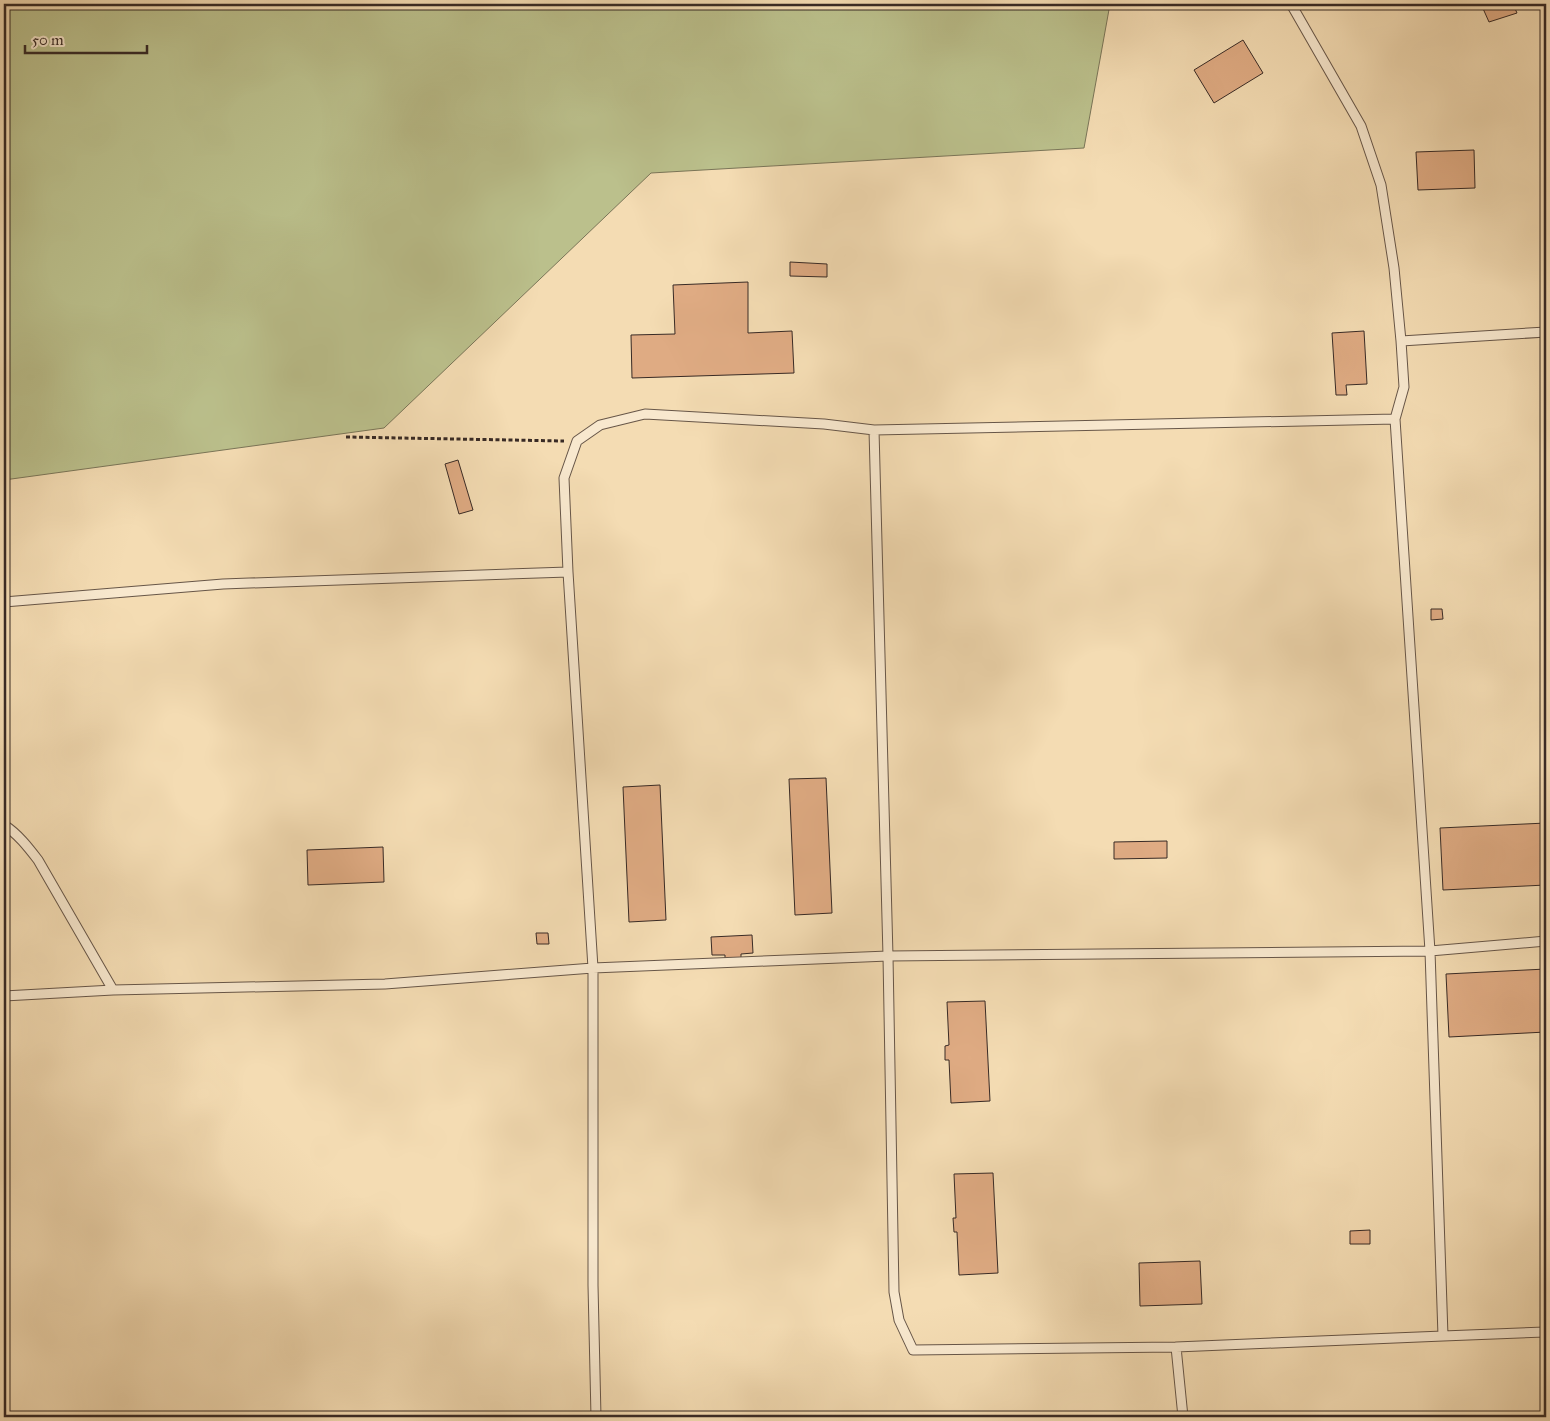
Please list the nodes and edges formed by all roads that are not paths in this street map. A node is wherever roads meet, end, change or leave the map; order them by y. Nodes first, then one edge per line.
1 (1291, 4) edge
2 (1546, 332) edge
3 (1401, 341) junction
4 (1395, 419) junction
5 (874, 430) junction
6 (568, 572) junction
7 (4, 602) edge
8 (4, 824) edge
9 (1546, 941) edge
10 (1430, 951) junction
11 (888, 956) junction
12 (593, 968) junction
13 (113, 990) junction
14 (4, 996) edge
15 (1545, 1332) dead end
16 (1443, 1336) junction
17 (1176, 1347) junction
18 (596, 1417) edge
19 (1184, 1417) edge

1 - 3 lane
2 - 3 lane
3 - 4 lane
4 - 5 lane
4 - 10 lane
5 - 6 lane
5 - 11 lane
6 - 7 lane
6 - 12 lane
8 - 13 lane
9 - 10 lane
10 - 11 lane
10 - 16 lane
11 - 12 lane
11 - 17 lane
12 - 13 lane
12 - 18 lane
13 - 14 lane
15 - 16 lane
16 - 17 lane
17 - 19 lane

